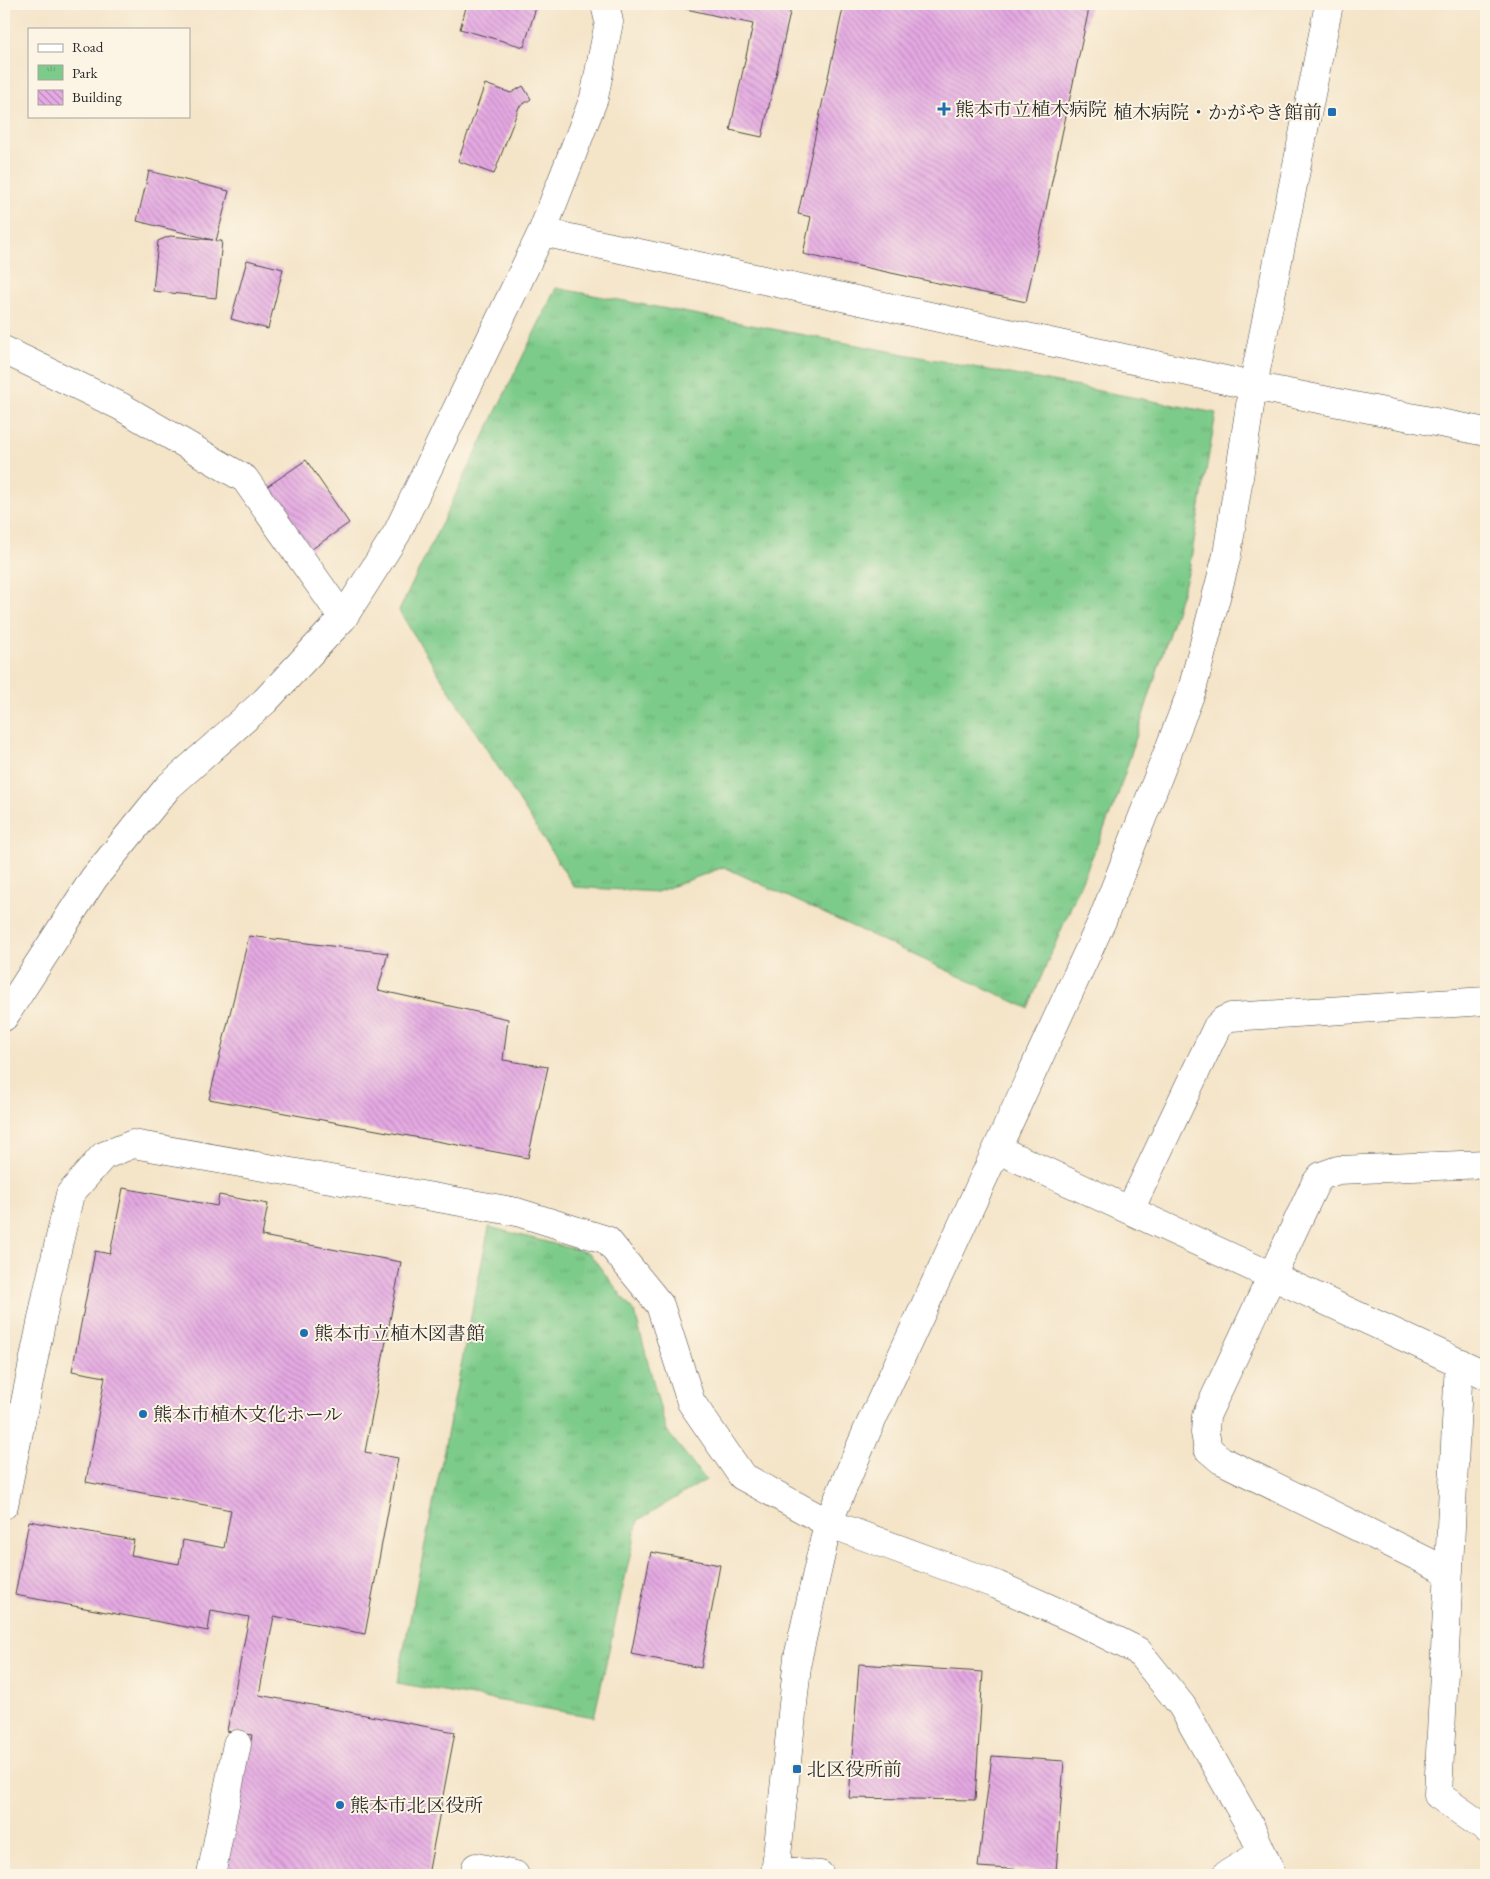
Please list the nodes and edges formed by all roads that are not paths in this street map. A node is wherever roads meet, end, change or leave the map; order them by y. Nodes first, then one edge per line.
1 (605, 4) edge
2 (1329, 4) edge
3 (542, 232) junction
4 (4, 350) edge
5 (1253, 386) junction
6 (1486, 432) edge
7 (343, 618) junction
8 (1486, 1001) edge
9 (4, 1017) edge
10 (997, 1148) junction
11 (1486, 1164) edge
12 (1130, 1210) junction
13 (1272, 1276) junction
14 (1459, 1362) junction
15 (1486, 1375) edge
16 (4, 1505) edge
17 (828, 1523) junction
18 (1449, 1572) junction
19 (237, 1744) dead end
20 (1486, 1829) edge
21 (1267, 1864) edge
22 (775, 1873) edge
23 (211, 1875) edge
24 (474, 1875) edge
25 (515, 1875) edge
26 (820, 1875) edge
27 (1226, 1875) edge

1 - 3 street
2 - 5 street
3 - 5 street
3 - 7 street
4 - 7 street
5 - 6 street
5 - 10 street
7 - 9 street
8 - 12 street
10 - 12 street
10 - 17 street
11 - 13 street
12 - 13 street
13 - 14 street
13 - 18 street
14 - 15 street
14 - 18 street
16 - 17 street
17 - 21 street
17 - 22 street
18 - 20 street
19 - 23 street
21 - 27 street
22 - 26 street
24 - 25 street

